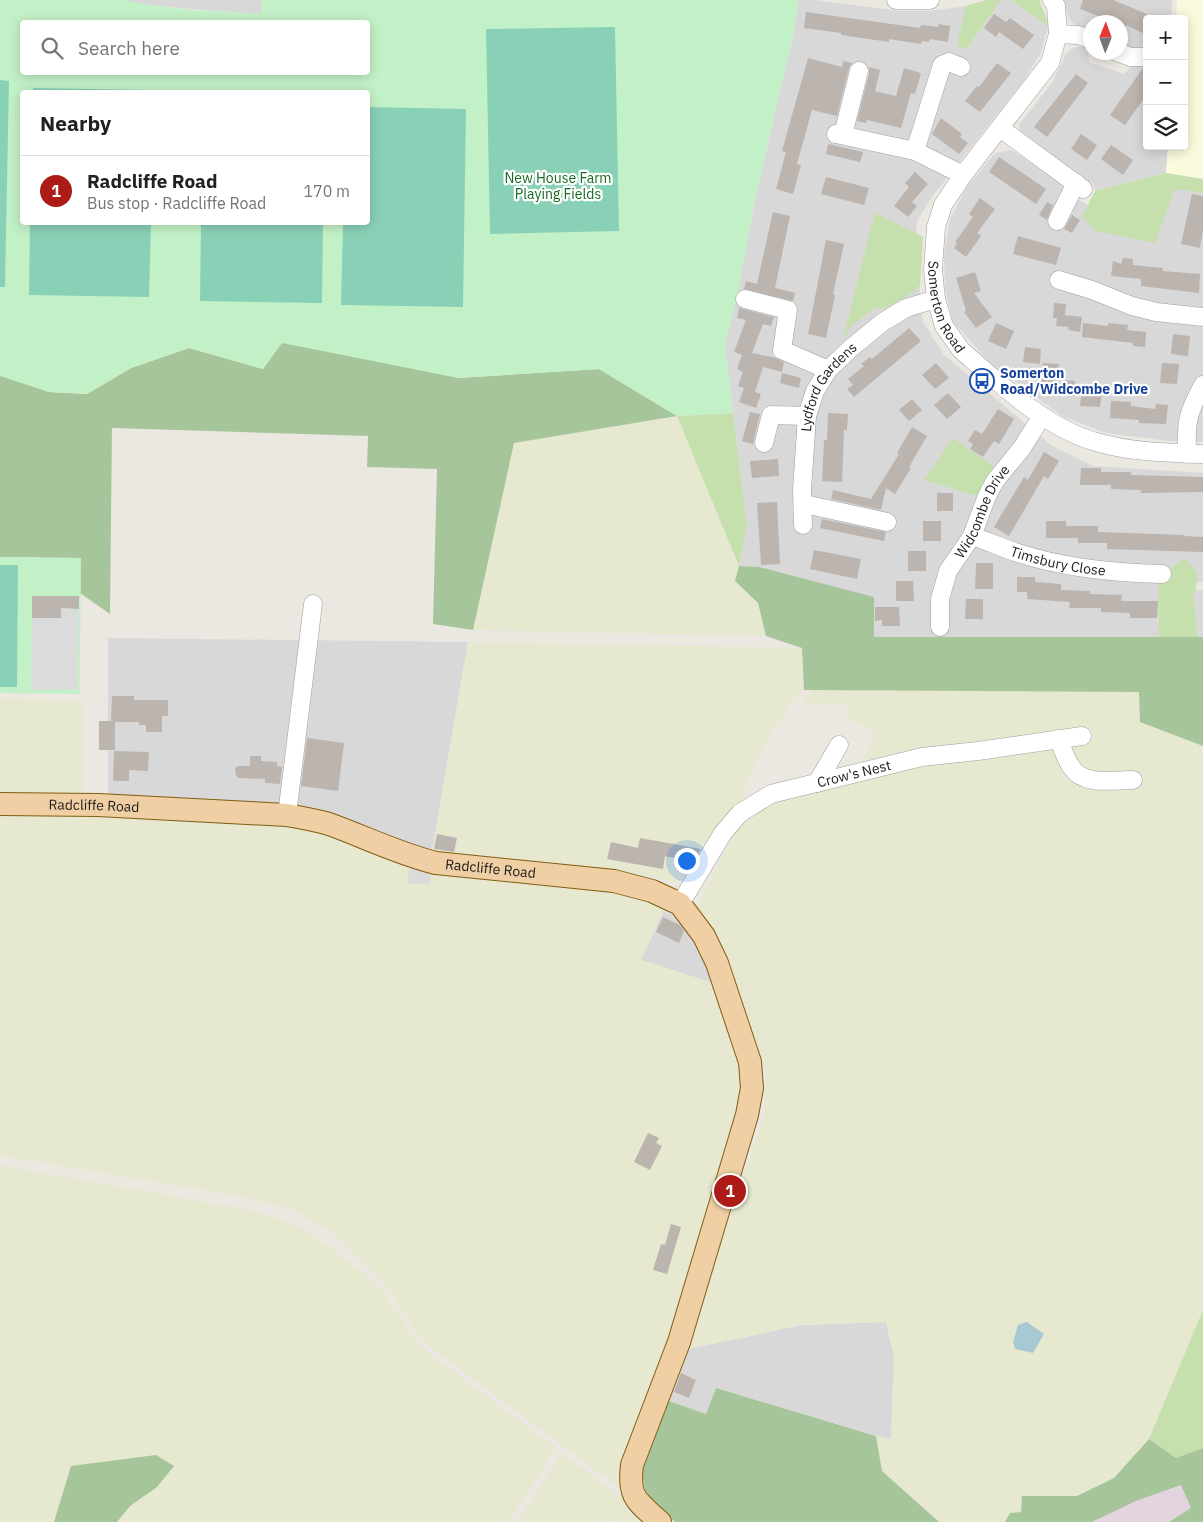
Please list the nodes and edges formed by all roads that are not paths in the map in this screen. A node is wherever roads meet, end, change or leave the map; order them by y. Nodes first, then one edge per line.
1 (896, 0) edge
2 (930, 0) edge
3 (1052, 0) edge
4 (1058, 34) junction
5 (1083, 37) edge
6 (1128, 56) edge
7 (1143, 58) edge
8 (961, 67) dead end
9 (859, 70) dead end
10 (1000, 128) junction
11 (915, 151) junction
12 (963, 175) junction
13 (1057, 221) dead end
14 (1059, 280) dead end
15 (745, 299) dead end
16 (936, 299) junction
17 (1203, 317) edge
18 (828, 370) junction
19 (1203, 385) edge
20 (807, 416) junction
21 (1042, 416) junction
22 (764, 443) dead end
23 (1195, 454) edge
24 (804, 504) junction
25 (888, 522) dead end
26 (803, 525) dead end
27 (972, 536) junction
28 (1153, 578) dead end
29 (313, 604) dead end
30 (935, 619) dead end
31 (1082, 736) dead end
32 (1058, 739) junction
33 (839, 745) dead end
34 (1133, 780) dead end
35 (817, 782) junction
36 (0, 804) edge
37 (288, 815) junction
38 (680, 904) junction
39 (660, 1522) edge

1 - 2 street
3 - 4 street, Somerton Road
4 - 5 street
4 - 10 street, Somerton Road
6 - 7 street
8 - 11 street
9 - 11 street
10 - 12 street, Somerton Road
10 - 13 street
11 - 12 street
12 - 16 street, Somerton Road
14 - 17 street
15 - 18 street
16 - 18 street, Lydford Gardens
16 - 21 street, Somerton Road
18 - 20 street, Lydford Gardens
19 - 23 street
20 - 22 street
20 - 24 street, Lydford Gardens
21 - 23 street, Somerton Road
21 - 27 street, Widcombe Drive
24 - 25 street
24 - 26 street, Lydford Gardens
27 - 28 street, Timsbury Close
27 - 30 street, Widcombe Drive
29 - 37 street
31 - 32 street, Crow's Nest
32 - 34 street
32 - 35 street, Crow's Nest
33 - 35 street
35 - 38 street, Crow's Nest
36 - 37 main road, Radcliffe Road
37 - 38 main road, Radcliffe Road
38 - 39 main road, Radcliffe Road

